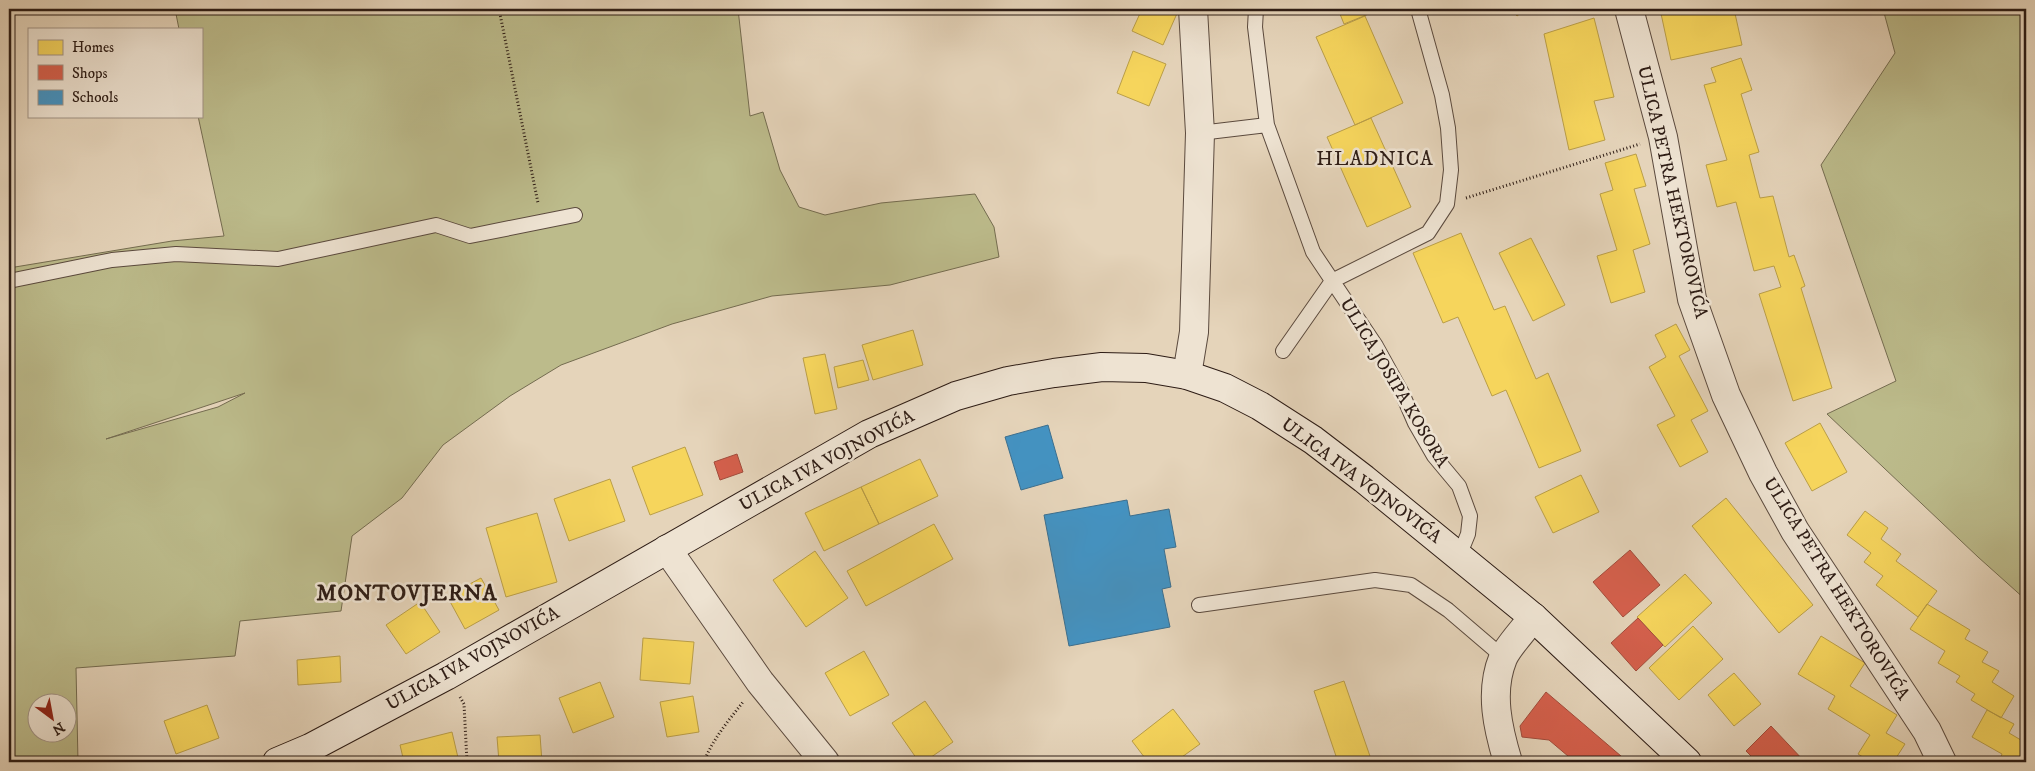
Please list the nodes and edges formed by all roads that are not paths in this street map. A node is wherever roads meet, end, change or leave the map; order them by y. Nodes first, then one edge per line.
1 (1193, 9) edge
2 (1256, 9) edge
3 (1418, 9) edge
4 (1629, 9) edge
5 (1267, 125) junction
6 (1200, 133) junction
7 (575, 214) dead end
8 (1332, 280) junction
9 (9, 281) edge
10 (1283, 351) dead end
11 (1187, 375) junction
12 (667, 549) junction
13 (1459, 556) junction
14 (1199, 604) dead end
15 (1534, 617) junction
16 (1503, 658) junction
17 (278, 762) edge
18 (825, 762) edge
19 (1508, 762) edge
20 (1688, 762) edge
21 (1942, 762) edge

1 - 6 main road
2 - 5 lane, ULICA JOSIPA KOSORA
3 - 8 lane
4 - 21 main road, ULICA PETRA HEKTOROVIĆA
5 - 6 lane
5 - 8 lane, ULICA JOSIPA KOSORA
6 - 11 main road
7 - 9 lane
8 - 10 lane
8 - 13 lane, ULICA JOSIPA KOSORA
11 - 12 main road, ULICA IVA VOJNOVIĆA
11 - 13 main road, ULICA IVA VOJNOVIĆA
12 - 17 main road, ULICA IVA VOJNOVIĆA
12 - 18 main road
13 - 15 main road, ULICA IVA VOJNOVIĆA
14 - 16 lane
15 - 16 main road
15 - 20 main road, ULICA IVA VOJNOVIĆA
16 - 19 main road

